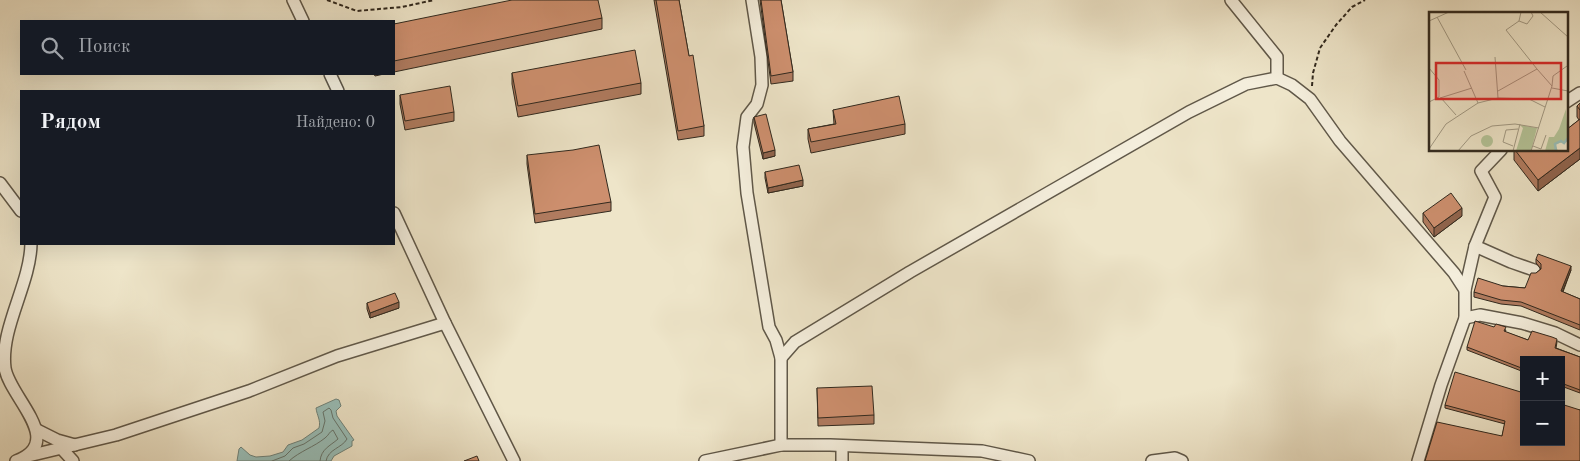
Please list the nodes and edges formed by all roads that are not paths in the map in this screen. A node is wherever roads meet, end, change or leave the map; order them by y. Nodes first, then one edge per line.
1 (293, 0) edge
2 (752, 0) edge
3 (1231, 0) edge
4 (303, 20) edge
5 (330, 75) edge
6 (1278, 78) junction
7 (338, 90) edge
8 (1580, 93) edge
9 (1568, 101) edge
10 (1500, 151) edge
11 (0, 183) edge
12 (20, 210) edge
13 (395, 216) edge
14 (31, 245) edge
15 (1475, 246) junction
16 (1534, 270) dead end
17 (1465, 290) junction
18 (1465, 318) junction
19 (445, 323) junction
20 (1580, 345) edge
21 (781, 358) junction
22 (37, 430) junction
23 (78, 445) junction
24 (781, 445) junction
25 (842, 446) junction
26 (62, 449) junction
27 (28, 456) junction
28 (16, 461) edge
29 (73, 461) edge
30 (514, 461) edge
31 (705, 461) edge
32 (842, 461) edge
33 (1029, 461) edge
34 (1152, 461) edge
35 (1182, 461) edge
36 (1418, 461) edge

1 - 4 street
2 - 21 street
3 - 6 street
5 - 7 street
6 - 17 street
6 - 21 street
8 - 9 street
10 - 15 street
11 - 12 street
13 - 19 street
14 - 22 street
15 - 16 street
15 - 17 street
17 - 18 street
18 - 20 street
18 - 36 street
19 - 23 street
19 - 30 street
21 - 24 street
22 - 23 street
22 - 27 street
23 - 26 street
24 - 25 street
24 - 31 street
25 - 32 street
25 - 33 street
26 - 27 street
26 - 29 street
27 - 28 street
34 - 35 street

